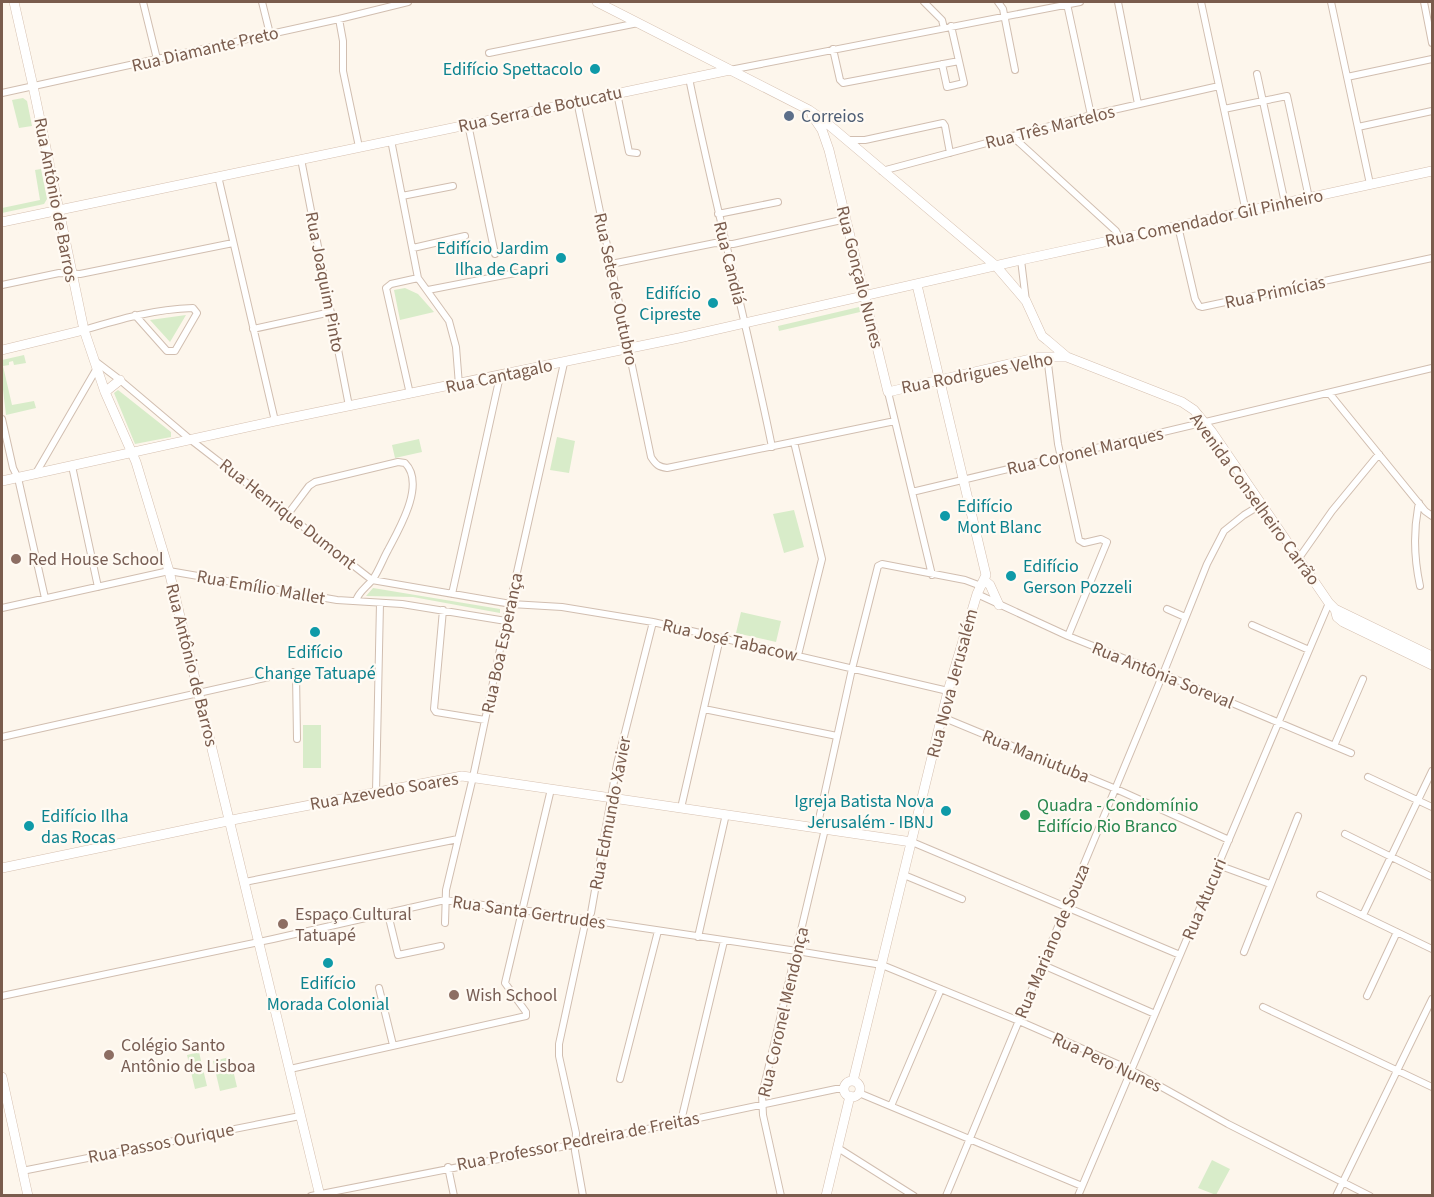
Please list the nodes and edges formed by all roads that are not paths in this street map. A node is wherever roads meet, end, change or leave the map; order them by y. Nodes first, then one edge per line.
1 (14, 2) edge
2 (143, 2) edge
3 (262, 2) edge
4 (408, 2) edge
5 (597, 2) edge
6 (924, 2) edge
7 (998, 2) edge
8 (1080, 2) edge
9 (1118, 2) edge
10 (1201, 2) edge
11 (1331, 2) edge
12 (1424, 2) edge
13 (1067, 4) junction
14 (1004, 16) junction
15 (339, 19) junction
16 (639, 22) junction
17 (948, 27) junction
18 (270, 34) junction
19 (1432, 43) edge
20 (833, 49) junction
21 (489, 53) dead end
22 (157, 59) junction
23 (1432, 59) edge
24 (958, 61) junction
25 (942, 64) junction
26 (730, 70) junction
27 (1015, 70) dead end
28 (1257, 74) dead end
29 (1347, 77) junction
30 (689, 78) junction
31 (33, 86) junction
32 (1219, 86) junction
33 (2, 93) edge
34 (617, 93) junction
35 (577, 101) junction
36 (1262, 101) junction
37 (1138, 104) junction
38 (1224, 109) junction
39 (809, 110) junction
40 (1432, 111) edge
41 (1091, 115) junction
42 (468, 124) junction
43 (1358, 127) junction
44 (1012, 136) junction
45 (391, 140) junction
46 (847, 140) junction
47 (359, 147) junction
48 (829, 150) junction
49 (637, 153) dead end
50 (950, 153) junction
51 (301, 159) junction
52 (882, 171) junction
53 (1432, 171) edge
54 (218, 176) junction
55 (1370, 184) junction
56 (453, 186) dead end
57 (402, 196) junction
58 (1309, 198) junction
59 (778, 202) dead end
60 (1286, 203) junction
61 (58, 210) junction
62 (1246, 212) junction
63 (718, 214) junction
64 (846, 219) junction
65 (2, 222) edge
66 (1178, 226) junction
67 (465, 236) dead end
68 (1120, 239) junction
69 (233, 243) junction
70 (725, 244) junction
71 (413, 248) junction
72 (495, 254) dead end
73 (1432, 258) edge
74 (1021, 260) junction
75 (611, 264) junction
76 (996, 266) junction
77 (515, 273) dead end
78 (71, 274) junction
79 (418, 278) junction
80 (2, 285) edge
81 (917, 285) junction
82 (428, 290) junction
83 (864, 297) junction
84 (1026, 301) junction
85 (331, 312) junction
86 (135, 315) junction
87 (745, 323) junction
88 (253, 329) junction
89 (84, 330) junction
90 (1042, 336) junction
91 (629, 349) junction
92 (2, 350) edge
93 (1043, 356) junction
94 (1067, 357) junction
95 (564, 363) junction
96 (96, 364) junction
97 (1432, 368) edge
98 (500, 376) junction
99 (120, 380) junction
100 (938, 380) junction
101 (459, 385) junction
102 (891, 391) junction
103 (105, 392) junction
104 (1329, 393) junction
105 (411, 394) junction
106 (349, 406) junction
107 (2, 419) edge
108 (895, 421) junction
109 (275, 422) junction
110 (1205, 422) junction
111 (191, 440) junction
112 (794, 442) junction
113 (772, 447) junction
114 (130, 453) junction
115 (1379, 453) junction
116 (1060, 456) junction
117 (72, 466) junction
118 (36, 473) junction
119 (18, 478) junction
120 (963, 479) junction
121 (2, 481) edge
122 (912, 492) junction
123 (1419, 503) junction
124 (1262, 504) junction
125 (288, 514) junction
126 (1429, 514) edge
127 (1299, 558) junction
128 (169, 571) junction
129 (932, 575) junction
130 (372, 580) junction
131 (1420, 586) dead end
132 (98, 587) junction
133 (981, 587) junction
134 (452, 594) junction
135 (45, 598) junction
136 (356, 602) junction
137 (380, 603) junction
138 (511, 604) junction
139 (999, 605) junction
140 (1332, 606) junction
141 (2, 608) edge
142 (1167, 609) dead end
143 (443, 610) junction
144 (1185, 616) junction
145 (506, 621) junction
146 (653, 622) junction
147 (1252, 625) dead end
148 (1068, 636) junction
149 (720, 638) junction
150 (1309, 650) junction
151 (798, 656) junction
152 (1432, 657) edge
153 (1432, 665) edge
154 (852, 669) junction
155 (1163, 674) junction
156 (1363, 679) dead end
157 (948, 691) junction
158 (198, 692) junction
159 (704, 709) junction
160 (942, 717) junction
161 (485, 720) junction
162 (1278, 723) junction
163 (837, 736) junction
164 (2, 737) edge
165 (297, 739) dead end
166 (1334, 746) junction
167 (1352, 753) dead end
168 (1432, 771) edge
169 (473, 777) junction
170 (1368, 777) dead end
171 (551, 789) junction
172 (1116, 789) junction
173 (375, 792) junction
174 (610, 797) junction
175 (1419, 800) junction
176 (1432, 807) edge
177 (681, 808) junction
178 (726, 814) junction
179 (1298, 816) dead end
180 (230, 820) junction
181 (821, 828) junction
182 (1346, 834) dead end
183 (458, 839) junction
184 (1229, 840) junction
185 (912, 842) junction
186 (1392, 857) junction
187 (1218, 865) junction
188 (2, 868) edge
189 (904, 875) junction
190 (1432, 877) edge
191 (245, 882) junction
192 (1270, 884) junction
193 (1320, 895) dead end
194 (962, 899) dead end
195 (445, 900) junction
196 (1067, 906) junction
197 (522, 910) junction
198 (388, 914) junction
199 (1363, 915) junction
200 (586, 920) junction
201 (446, 923) dead end
202 (658, 931) junction
203 (1397, 932) junction
204 (698, 937) junction
205 (724, 941) junction
206 (260, 942) junction
207 (441, 946) dead end
208 (1432, 949) edge
209 (797, 951) junction
210 (1244, 952) dead end
211 (1180, 955) junction
212 (882, 965) junction
213 (1043, 965) junction
214 (379, 988) dead end
215 (941, 989) junction
216 (2, 996) edge
217 (1367, 996) dead end
218 (1432, 999) edge
219 (1263, 1007) dead end
220 (1155, 1014) junction
221 (1019, 1021) junction
222 (393, 1045) junction
223 (290, 1069) junction
224 (1131, 1070) junction
225 (1397, 1070) junction
226 (2, 1077) edge
227 (620, 1079) dead end
228 (1432, 1087) edge
229 (851, 1093) junction
230 (4, 1102) edge
231 (762, 1104) junction
232 (891, 1106) junction
233 (300, 1116) junction
234 (681, 1121) junction
235 (970, 1139) junction
236 (576, 1144) junction
237 (838, 1148) junction
238 (448, 1167) junction
239 (22, 1171) junction
240 (1342, 1183) junction
241 (1082, 1186) junction
242 (316, 1195) edge
243 (1079, 1195) edge
244 (28, 1196) edge
245 (454, 1196) edge
246 (583, 1196) edge
247 (782, 1196) edge
248 (826, 1196) edge
249 (914, 1196) edge
250 (946, 1196) edge
251 (1336, 1196) edge
252 (1370, 1196) edge

1 - 31 street, Rua Antônio de Barros
2 - 22 street
3 - 18 street
4 - 15 street, Rua Diamante Preto
5 - 16 street, Avenida Conselheiro Carrão
6 - 17 street
7 - 14 street
8 - 13 street, Rua Serra de Botucatu
9 - 37 street
10 - 32 street
11 - 29 street
12 - 19 street
13 - 14 street, Rua Serra de Botucatu
13 - 41 street
14 - 17 street, Rua Serra de Botucatu
14 - 27 street
15 - 18 street, Rua Diamante Preto
15 - 47 street
16 - 21 street
16 - 26 street, Avenida Conselheiro Carrão
17 - 20 street, Rua Serra de Botucatu
17 - 24 street
18 - 22 street, Rua Diamante Preto
20 - 25 street
20 - 26 street, Rua Serra de Botucatu
22 - 31 street, Rua Diamante Preto
23 - 29 street
24 - 25 street
24 - 25 street
26 - 30 street, Rua Serra de Botucatu
26 - 39 street, Avenida Conselheiro Carrão
28 - 36 street
29 - 43 street
30 - 34 street, Rua Serra de Botucatu
30 - 63 street, Rua Candiá
31 - 33 street, Rua Diamante Preto
31 - 61 street, Rua Antônio de Barros
32 - 37 street, Rua Três Martelos
32 - 38 street
34 - 35 street, Rua Serra de Botucatu
34 - 49 street
35 - 42 street, Rua Serra de Botucatu
35 - 75 street, Rua Sete de Outubro
36 - 38 street
36 - 58 street
36 - 60 street
37 - 41 street, Rua Três Martelos
38 - 62 street
39 - 46 street, Avenida Conselheiro Carrão
39 - 48 street
40 - 43 street
41 - 44 street, Rua Três Martelos
42 - 45 street, Rua Serra de Botucatu
42 - 72 street
43 - 55 street
44 - 50 street, Rua Três Martelos
44 - 68 street
45 - 47 street, Rua Serra de Botucatu
45 - 57 street
46 - 48 street
46 - 50 street
46 - 52 street, Avenida Conselheiro Carrão
47 - 51 street, Rua Serra de Botucatu
48 - 64 street, Rua Gonçalo Nunes
50 - 52 street, Rua Três Martelos
51 - 54 street, Rua Serra de Botucatu
51 - 85 street, Rua Joaquim Pinto
52 - 76 street, Avenida Conselheiro Carrão
53 - 55 street, Rua Comendador Gil Pinheiro
54 - 61 street, Rua Serra de Botucatu
54 - 69 street
55 - 58 street, Rua Comendador Gil Pinheiro
56 - 57 street
57 - 71 street
58 - 60 street, Rua Comendador Gil Pinheiro
59 - 63 street
60 - 62 street, Rua Comendador Gil Pinheiro
61 - 65 street, Rua Serra de Botucatu
61 - 78 street, Rua Antônio de Barros
62 - 66 street, Rua Comendador Gil Pinheiro
63 - 70 street, Rua Candiá
64 - 70 street
64 - 83 street, Rua Gonçalo Nunes
66 - 68 street, Rua Comendador Gil Pinheiro
66 - 73 street, Rua Primícias
67 - 71 street
68 - 74 street, Rua Comendador Gil Pinheiro
69 - 78 street
69 - 88 street
70 - 75 street
70 - 87 street, Rua Candiá
71 - 79 street
74 - 76 street, Rua Comendador Gil Pinheiro
74 - 84 street, Avenida Conselheiro Carrão
75 - 91 street, Rua Sete de Outubro
76 - 81 street, Rua Cantagalo
76 - 84 street, Avenida Conselheiro Carrão
77 - 82 street
78 - 80 street
78 - 89 street, Rua Antônio de Barros
79 - 82 street
79 - 105 street
81 - 83 street, Rua Cantagalo
81 - 100 street, Rua Nova Jerusalém
82 - 101 street
83 - 87 street, Rua Cantagalo
83 - 102 street, Rua Gonçalo Nunes
84 - 90 street, Avenida Conselheiro Carrão
85 - 88 street
85 - 106 street, Rua Joaquim Pinto
86 - 86 street
86 - 89 street
87 - 91 street, Rua Cantagalo
87 - 113 street, Rua Candiá
88 - 109 street
89 - 92 street
89 - 96 street, Rua Antônio de Barros
90 - 93 street
90 - 94 street, Avenida Conselheiro Carrão
91 - 95 street, Rua Cantagalo
91 - 113 street, Rua Sete de Outubro
93 - 94 street, Rua Rodrigues Velho
93 - 100 street, Rua Rodrigues Velho
93 - 116 street
94 - 110 street, Avenida Conselheiro Carrão
95 - 98 street, Rua Cantagalo
95 - 138 street, Rua Boa Esperança
96 - 99 street, Rua Henrique Dumont
96 - 103 street, Rua Antônio de Barros
96 - 118 street
97 - 104 street, Rua Coronel Marques
98 - 101 street, Rua Cantagalo
98 - 134 street
99 - 103 street
99 - 111 street, Rua Henrique Dumont
100 - 102 street, Rua Rodrigues Velho
100 - 120 street, Rua Nova Jerusalém
101 - 105 street, Rua Cantagalo
102 - 108 street, Rua Gonçalo Nunes
103 - 114 street, Rua Antônio de Barros
104 - 110 street, Rua Coronel Marques
104 - 115 street
105 - 106 street, Rua Cantagalo
106 - 109 street, Rua Cantagalo
107 - 119 street
108 - 112 street
108 - 122 street, Rua Gonçalo Nunes
109 - 111 street, Rua Cantagalo
110 - 116 street, Rua Coronel Marques
110 - 124 street, Avenida Conselheiro Carrão
111 - 114 street, Rua Cantagalo
111 - 125 street, Rua Henrique Dumont
112 - 113 street
112 - 151 street
114 - 117 street, Rua Cantagalo
114 - 128 street, Rua Antônio de Barros
115 - 123 street
115 - 127 street
116 - 120 street, Rua Coronel Marques
116 - 148 street
117 - 118 street, Rua Cantagalo
117 - 132 street
118 - 119 street, Rua Cantagalo
119 - 121 street, Rua Cantagalo
119 - 135 street
120 - 122 street, Rua Coronel Marques
120 - 133 street, Rua Nova Jerusalém
122 - 129 street, Rua Gonçalo Nunes
123 - 126 street
123 - 131 street
124 - 127 street, Avenida Conselheiro Carrão
124 - 144 street, Rua Mariano de Souza
125 - 130 street, Rua Henrique Dumont
125 - 130 street
127 - 140 street, Avenida Conselheiro Carrão
128 - 132 street, Rua Emílio Mallet
128 - 136 street, Rua Emílio Mallet
128 - 158 street, Rua Antônio de Barros
129 - 133 street, Rua Coronel Mendonça
129 - 154 street, Rua Coronel Mendonça
130 - 134 street, Rua Henrique Dumont
130 - 136 street
132 - 135 street, Rua Emílio Mallet
133 - 139 street, Rua Antônia Soreval
133 - 139 street
133 - 157 street, Rua Nova Jerusalém
134 - 138 street, Rua Henrique Dumont
135 - 141 street, Rua Emílio Mallet
136 - 137 street, Rua Emílio Mallet
137 - 143 street
137 - 173 street
138 - 145 street, Rua Boa Esperança
138 - 146 street, Rua José Tabacow
139 - 148 street, Rua Antônia Soreval
140 - 150 street, Rua Atucuri
140 - 152 street, Avenida Conselheiro Carrão
140 - 153 street, Avenida Conselheiro Carrão
142 - 144 street
143 - 145 street
143 - 161 street
144 - 155 street, Rua Mariano de Souza
145 - 161 street, Rua Boa Esperança
146 - 149 street, Rua José Tabacow
146 - 174 street, Rua Edmundo Xavier
147 - 150 street
148 - 155 street, Rua Antônia Soreval
149 - 151 street, Rua José Tabacow
149 - 159 street
150 - 162 street, Rua Atucuri
151 - 154 street, Rua José Tabacow
154 - 157 street, Rua José Tabacow
154 - 163 street, Rua Coronel Mendonça
155 - 162 street, Rua Antônia Soreval
155 - 172 street, Rua Mariano de Souza
156 - 166 street
157 - 160 street, Rua Nova Jerusalém
158 - 164 street
158 - 165 street
158 - 180 street, Rua Antônio de Barros
159 - 163 street
159 - 177 street
160 - 172 street, Rua Maniutuba
160 - 185 street, Rua Nova Jerusalém
161 - 169 street, Rua Boa Esperança
162 - 166 street, Rua Antônia Soreval
162 - 184 street, Rua Atucuri
163 - 181 street, Rua Coronel Mendonça
166 - 167 street, Rua Antônia Soreval
168 - 175 street
169 - 171 street, Rua Azevedo Soares
169 - 173 street, Rua Azevedo Soares
169 - 183 street, Rua Boa Esperança
170 - 175 street
171 - 174 street, Rua Azevedo Soares
171 - 197 street
172 - 184 street, Rua Maniutuba
172 - 196 street, Rua Mariano de Souza
173 - 180 street, Rua Azevedo Soares
174 - 177 street, Rua Azevedo Soares
174 - 200 street, Rua Edmundo Xavier
175 - 176 street
175 - 186 street
177 - 178 street, Rua Azevedo Soares
178 - 181 street, Rua Azevedo Soares
178 - 204 street
179 - 192 street
180 - 188 street, Rua Azevedo Soares
180 - 191 street, Rua Antônio de Barros
181 - 185 street, Rua Azevedo Soares
181 - 209 street, Rua Coronel Mendonça
182 - 186 street
183 - 191 street
183 - 195 street, Rua Boa Esperança
184 - 187 street, Rua Atucuri
185 - 189 street, Rua Nova Jerusalém
185 - 196 street
186 - 190 street
186 - 199 street
187 - 192 street
187 - 211 street, Rua Atucuri
189 - 194 street
189 - 212 street, Rua Nova Jerusalém
191 - 206 street, Rua Antônio de Barros
192 - 210 street
193 - 199 street
195 - 197 street, Rua Santa Gertrudes
195 - 198 street, Rua Santa Gertrudes
195 - 201 street, Rua Boa Esperança
196 - 211 street
196 - 213 street, Rua Mariano de Souza
197 - 200 street, Rua Santa Gertrudes
197 - 222 street
198 - 206 street, Rua Santa Gertrudes
198 - 207 street
199 - 203 street
200 - 202 street, Rua Santa Gertrudes
200 - 236 street, Rua Edmundo Xavier
202 - 204 street, Rua Santa Gertrudes
202 - 227 street
203 - 208 street
203 - 217 street
204 - 205 street, Rua Santa Gertrudes
205 - 209 street, Rua Santa Gertrudes
205 - 234 street
206 - 216 street, Rua Santa Gertrudes
206 - 223 street, Rua Antônio de Barros
209 - 212 street, Rua Santa Gertrudes
209 - 231 street, Rua Coronel Mendonça
211 - 220 street, Rua Atucuri
212 - 215 street, Rua Pero Nunes
212 - 229 street, Rua Nova Jerusalém
213 - 220 street
213 - 221 street, Rua Mariano de Souza
214 - 222 street
215 - 221 street, Rua Pero Nunes
215 - 232 street
218 - 225 street
219 - 225 street
220 - 224 street, Rua Atucuri
221 - 224 street, Rua Pero Nunes
221 - 235 street, Rua Mariano de Souza
222 - 223 street
223 - 233 street, Rua Antônio de Barros
224 - 240 street, Rua Pero Nunes
224 - 241 street, Rua Atucuri
225 - 228 street
225 - 240 street
226 - 230 street
229 - 231 street, Rua Professor Pedreira de Freitas
229 - 232 street, Rua Professor Pedreira de Freitas
229 - 237 street
230 - 239 street
231 - 234 street, Rua Professor Pedreira de Freitas
231 - 247 street, Rua Coronel Mendonça
232 - 235 street, Rua Professor Pedreira de Freitas
233 - 239 street, Rua Passos Ourique
233 - 242 street, Rua Antônio de Barros
234 - 236 street, Rua Professor Pedreira de Freitas
235 - 241 street, Rua Professor Pedreira de Freitas
235 - 250 street, Rua Mariano de Souza
236 - 238 street, Rua Professor Pedreira de Freitas
236 - 246 street, Rua Edmundo Xavier
237 - 248 street
237 - 249 street
238 - 242 street, Rua Professor Pedreira de Freitas
238 - 245 street
239 - 244 street
240 - 251 street
240 - 252 street, Rua Pero Nunes
241 - 243 street, Rua Atucuri

